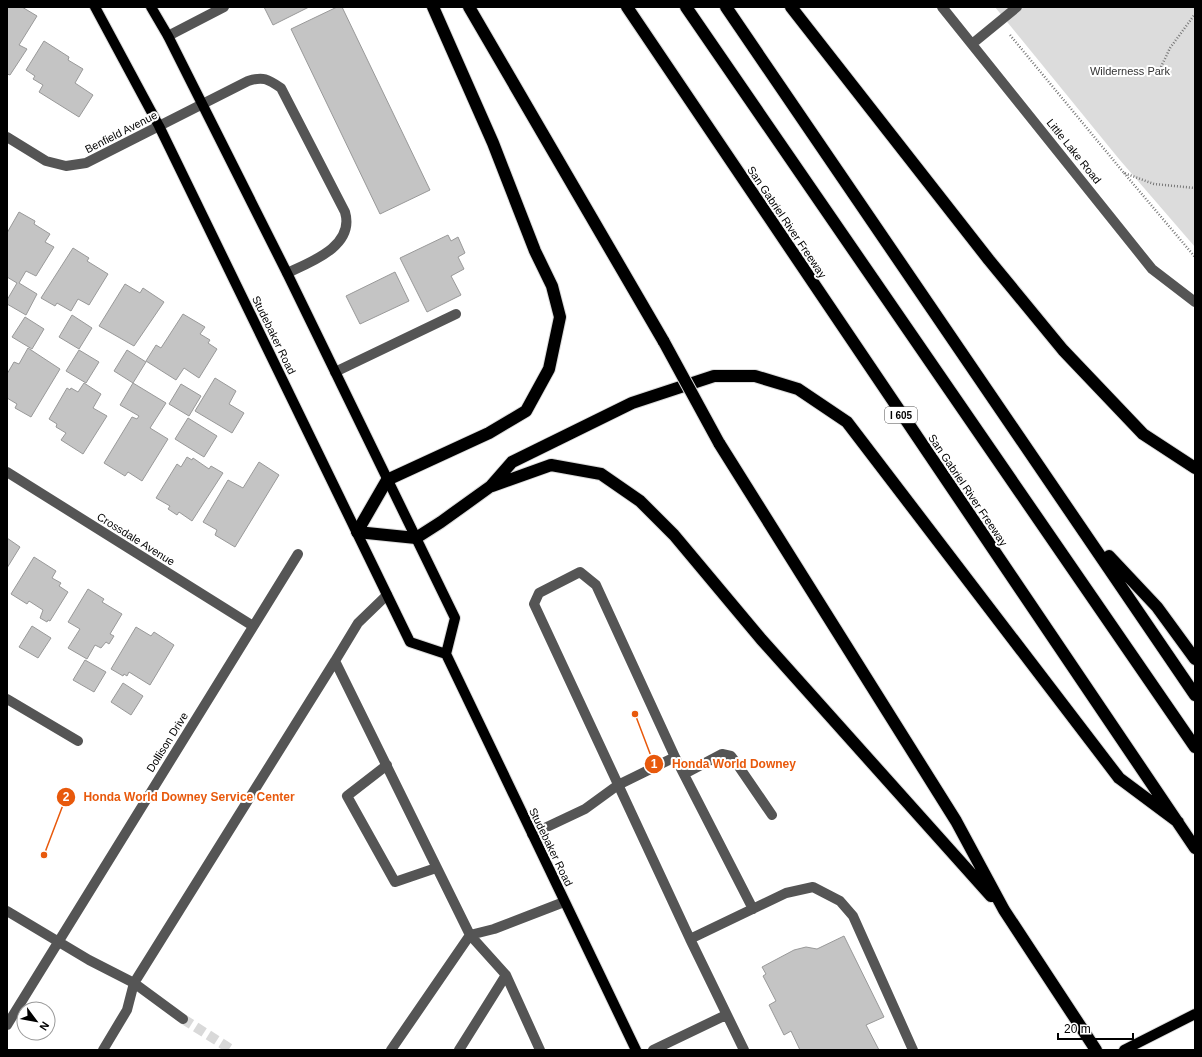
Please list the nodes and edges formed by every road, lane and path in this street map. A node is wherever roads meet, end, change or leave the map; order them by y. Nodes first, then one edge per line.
1 (96, 7) edge
2 (151, 7) edge
3 (224, 7) edge
4 (433, 7) edge
5 (469, 7) edge
6 (627, 7) edge
7 (686, 7) edge
8 (726, 7) edge
9 (791, 7) edge
10 (942, 7) edge
11 (1017, 7) edge
12 (1195, 14) edge
13 (998, 22) junction
14 (168, 36) junction
15 (972, 44) junction
16 (1161, 67) dead end
17 (201, 104) junction
18 (159, 126) junction
19 (7, 137) edge
20 (1124, 173) junction
21 (1195, 188) edge
22 (1195, 257) edge
23 (287, 273) junction
24 (1195, 302) edge
25 (456, 314) dead end
26 (335, 372) junction
27 (1195, 468) edge
28 (7, 472) edge
29 (387, 480) junction
30 (490, 486) junction
31 (1083, 528) junction
32 (357, 532) junction
33 (416, 538) junction
34 (298, 554) dead end
35 (387, 595) junction
36 (253, 626) junction
37 (446, 654) junction
38 (1195, 659) edge
39 (336, 661) junction
40 (1195, 695) edge
41 (7, 699) edge
42 (78, 742) dead end
43 (1195, 746) edge
44 (675, 757) junction
45 (387, 765) junction
46 (684, 774) junction
47 (618, 785) junction
48 (772, 815) dead end
49 (1178, 822) junction
50 (532, 834) junction
51 (1194, 846) edge
52 (436, 868) junction
53 (564, 902) junction
54 (753, 909) junction
55 (1004, 910) junction
56 (7, 911) edge
57 (470, 935) junction
58 (690, 939) junction
59 (58, 942) junction
60 (506, 975) junction
61 (134, 983) junction
62 (1195, 1014) edge
63 (726, 1015) junction
64 (183, 1019) tunnel mouth
65 (7, 1025) edge
66 (103, 1050) edge
67 (391, 1050) edge
68 (459, 1050) edge
69 (540, 1050) edge
70 (636, 1050) edge
71 (653, 1050) edge
72 (744, 1050) edge
73 (913, 1050) edge
74 (1096, 1050) edge
75 (1124, 1050) edge

1 - 18 main road, Studebaker Road
2 - 14 main road
3 - 14 street
4 - 29 highway
5 - 55 highway, bridge
6 - 49 highway, San Gabriel River Freeway / I 605
7 - 43 highway
8 - 31 highway
9 - 27 highway
10 - 15 street, Little Lake Road
11 - 13 street
12 - 16 path
13 - 15 street
13 - 20 path
14 - 17 main road
15 - 24 street, Little Lake Road
17 - 18 street, Benfield Avenue
17 - 23 main road
17 - 23 street, Benfield Avenue
18 - 19 street, Benfield Avenue
18 - 32 main road, Studebaker Road
20 - 21 path
20 - 22 path
23 - 26 main road
25 - 26 street
26 - 29 main road
28 - 36 street, Crossdale Avenue
29 - 32 highway
29 - 33 main road
30 - 33 highway
30 - 49 highway
30 - 55 highway
31 - 38 highway
31 - 40 highway
32 - 33 highway
32 - 35 main road, Studebaker Road
33 - 37 main road
34 - 36 street, Dollison Drive
35 - 37 main road, Studebaker Road
35 - 39 street
36 - 59 street, Dollison Drive
37 - 50 main road, Studebaker Road
39 - 45 street
39 - 61 street
41 - 42 street
44 - 46 street
44 - 47 street
44 - 47 street
45 - 52 street
45 - 52 street
46 - 48 street
46 - 54 street
47 - 50 street
47 - 58 street
49 - 51 highway, San Gabriel River Freeway / I 605
50 - 53 main road, Studebaker Road
52 - 57 street
53 - 57 street
53 - 70 main road, Studebaker Road
54 - 58 street
54 - 73 street
55 - 74 highway
56 - 59 street
57 - 60 street
57 - 67 street
58 - 63 street
59 - 61 street
59 - 65 street, Dollison Drive
60 - 68 street
60 - 69 street
61 - 64 street
61 - 66 street
62 - 75 main road
63 - 71 street
63 - 72 street

